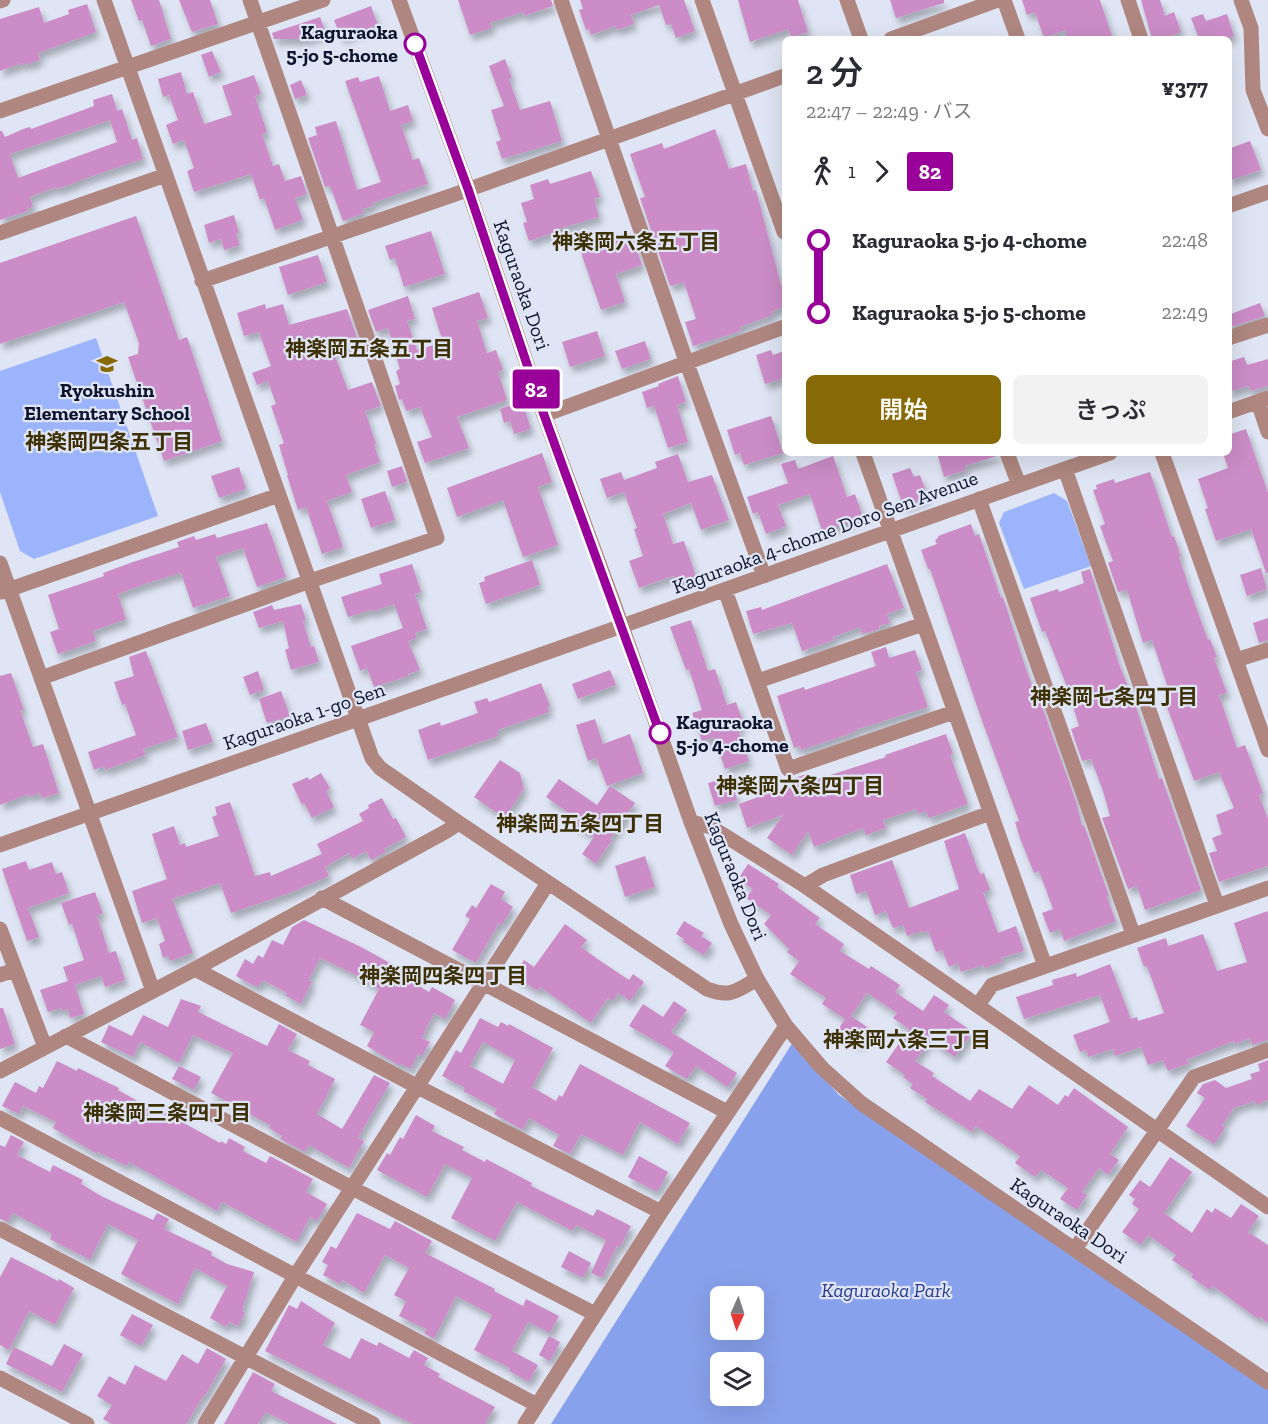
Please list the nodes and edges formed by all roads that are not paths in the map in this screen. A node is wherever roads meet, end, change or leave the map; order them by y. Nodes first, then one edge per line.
1 (104, 0) edge
2 (250, 0) edge
3 (323, 0) edge
4 (399, 0) edge
5 (561, 0) edge
6 (702, 0) edge
7 (847, 0) edge
8 (998, 0) edge
9 (1004, 0) edge
10 (1128, 0) edge
11 (1242, 0) edge
12 (258, 23) junction
13 (860, 36) edge
14 (899, 36) edge
15 (1017, 36) edge
16 (1140, 36) edge
17 (127, 66) junction
18 (782, 77) edge
19 (735, 92) junction
20 (0, 111) edge
21 (1268, 129) edge
22 (610, 138) junction
23 (166, 175) junction
24 (468, 189) junction
25 (1268, 192) edge
26 (1232, 205) edge
27 (782, 226) edge
28 (0, 233) edge
29 (332, 236) junction
30 (202, 281) junction
31 (1268, 324) edge
32 (782, 328) edge
33 (1232, 337) edge
34 (686, 361) junction
35 (1263, 400) edge
36 (1232, 411) edge
37 (544, 415) junction
38 (1268, 432) edge
39 (864, 456) edge
40 (1008, 456) edge
41 (1102, 456) edge
42 (1163, 456) edge
43 (1065, 469) junction
44 (1019, 485) junction
45 (279, 495) junction
46 (979, 499) junction
47 (890, 531) junction
48 (0, 563) edge
49 (764, 576) junction
50 (310, 581) junction
51 (725, 590) junction
52 (4, 591) edge
53 (923, 624) junction
54 (622, 626) junction
55 (1268, 650) edge
56 (1236, 660) junction
57 (41, 678) junction
58 (758, 681) junction
59 (954, 711) junction
60 (358, 719) junction
61 (1268, 750) edge
62 (990, 813) junction
63 (89, 814) junction
64 (691, 822) junction
65 (459, 823) junction
66 (0, 845) edge
67 (548, 883) junction
68 (805, 886) junction
69 (1268, 888) edge
70 (322, 898) junction
71 (1217, 905) junction
72 (0, 929) edge
73 (1133, 934) junction
74 (1045, 966) junction
75 (195, 969) junction
76 (7, 973) edge
77 (757, 979) junction
78 (482, 983) junction
79 (153, 991) junction
80 (978, 1005) junction
81 (786, 1026) junction
82 (66, 1035) junction
83 (45, 1047) junction
84 (1268, 1050) edge
85 (0, 1071) edge
86 (418, 1087) junction
87 (727, 1112) junction
88 (0, 1118) edge
89 (1158, 1130) junction
90 (352, 1188) junction
91 (1268, 1207) edge
92 (661, 1212) junction
93 (0, 1229) edge
94 (1075, 1249) junction
95 (296, 1275) junction
96 (595, 1314) junction
97 (247, 1358) junction
98 (0, 1378) edge
99 (1268, 1382) edge
100 (537, 1405) junction
101 (87, 1424) edge
102 (205, 1424) edge
103 (373, 1424) edge
104 (525, 1424) edge

1 - 17 street
2 - 12 street
3 - 12 street
4 - 24 street, Kaguraoka Dori
5 - 22 street
6 - 19 street
7 - 13 street
8 - 14 street
9 - 15 street
10 - 16 street
11 - 21 street
12 - 17 street
12 - 29 street
17 - 20 street
17 - 23 street
18 - 19 street
19 - 22 street
19 - 27 street
22 - 24 street
22 - 34 street
23 - 28 street
23 - 30 street
24 - 29 street
24 - 37 street, Kaguraoka Dori
25 - 26 street
29 - 30 street
29 - 50 street
30 - 45 street
31 - 33 street
32 - 34 street
34 - 37 street
34 - 49 street
35 - 36 street
35 - 38 street
37 - 54 street, Kaguraoka Dori
39 - 47 street
40 - 44 street
41 - 43 street, Kaguraoka 4-chome Doro Sen Avenue
42 - 56 street
43 - 44 street, Kaguraoka 4-chome Doro Sen Avenue
43 - 71 street
44 - 46 street, Kaguraoka 4-chome Doro Sen Avenue
45 - 50 street
45 - 52 street
46 - 47 street, Kaguraoka 4-chome Doro Sen Avenue
46 - 73 street
47 - 49 street, Kaguraoka 4-chome Doro Sen Avenue
47 - 53 street
48 - 52 street
49 - 51 street, Kaguraoka 4-chome Doro Sen Avenue
50 - 57 street
50 - 60 street
51 - 54 street, Kaguraoka 4-chome Doro Sen Avenue
51 - 58 street
52 - 57 street
53 - 58 street
53 - 59 street
54 - 60 street, Kaguraoka 1-go Sen
54 - 64 street, Kaguraoka Dori
55 - 56 street
56 - 61 street
57 - 63 street
58 - 59 street
59 - 62 street
60 - 63 street, Kaguraoka 1-go Sen
60 - 65 street
62 - 68 street
62 - 74 street
63 - 66 street, Kaguraoka 1-go Sen
63 - 79 street
64 - 68 street
64 - 77 street, Kaguraoka Dori
65 - 67 street
65 - 70 street
67 - 77 street
67 - 78 street
68 - 80 street
69 - 71 street
70 - 75 street
70 - 78 street
71 - 73 street
72 - 76 street
73 - 74 street
74 - 80 street
75 - 79 street
75 - 86 street
76 - 83 street
77 - 81 street, Kaguraoka Dori
78 - 86 street
78 - 87 street
79 - 82 street
80 - 89 street
81 - 87 street
81 - 94 street, Kaguraoka Dori
82 - 83 street
82 - 90 street
83 - 85 street
84 - 89 street
86 - 90 street
86 - 92 street
87 - 92 street
88 - 95 street
89 - 91 street
89 - 94 street
90 - 95 street
90 - 96 street
92 - 96 street
93 - 97 street
94 - 99 street, Kaguraoka Dori
95 - 97 street
95 - 100 street
96 - 100 street
97 - 102 street
97 - 103 street
98 - 101 street
100 - 104 street

